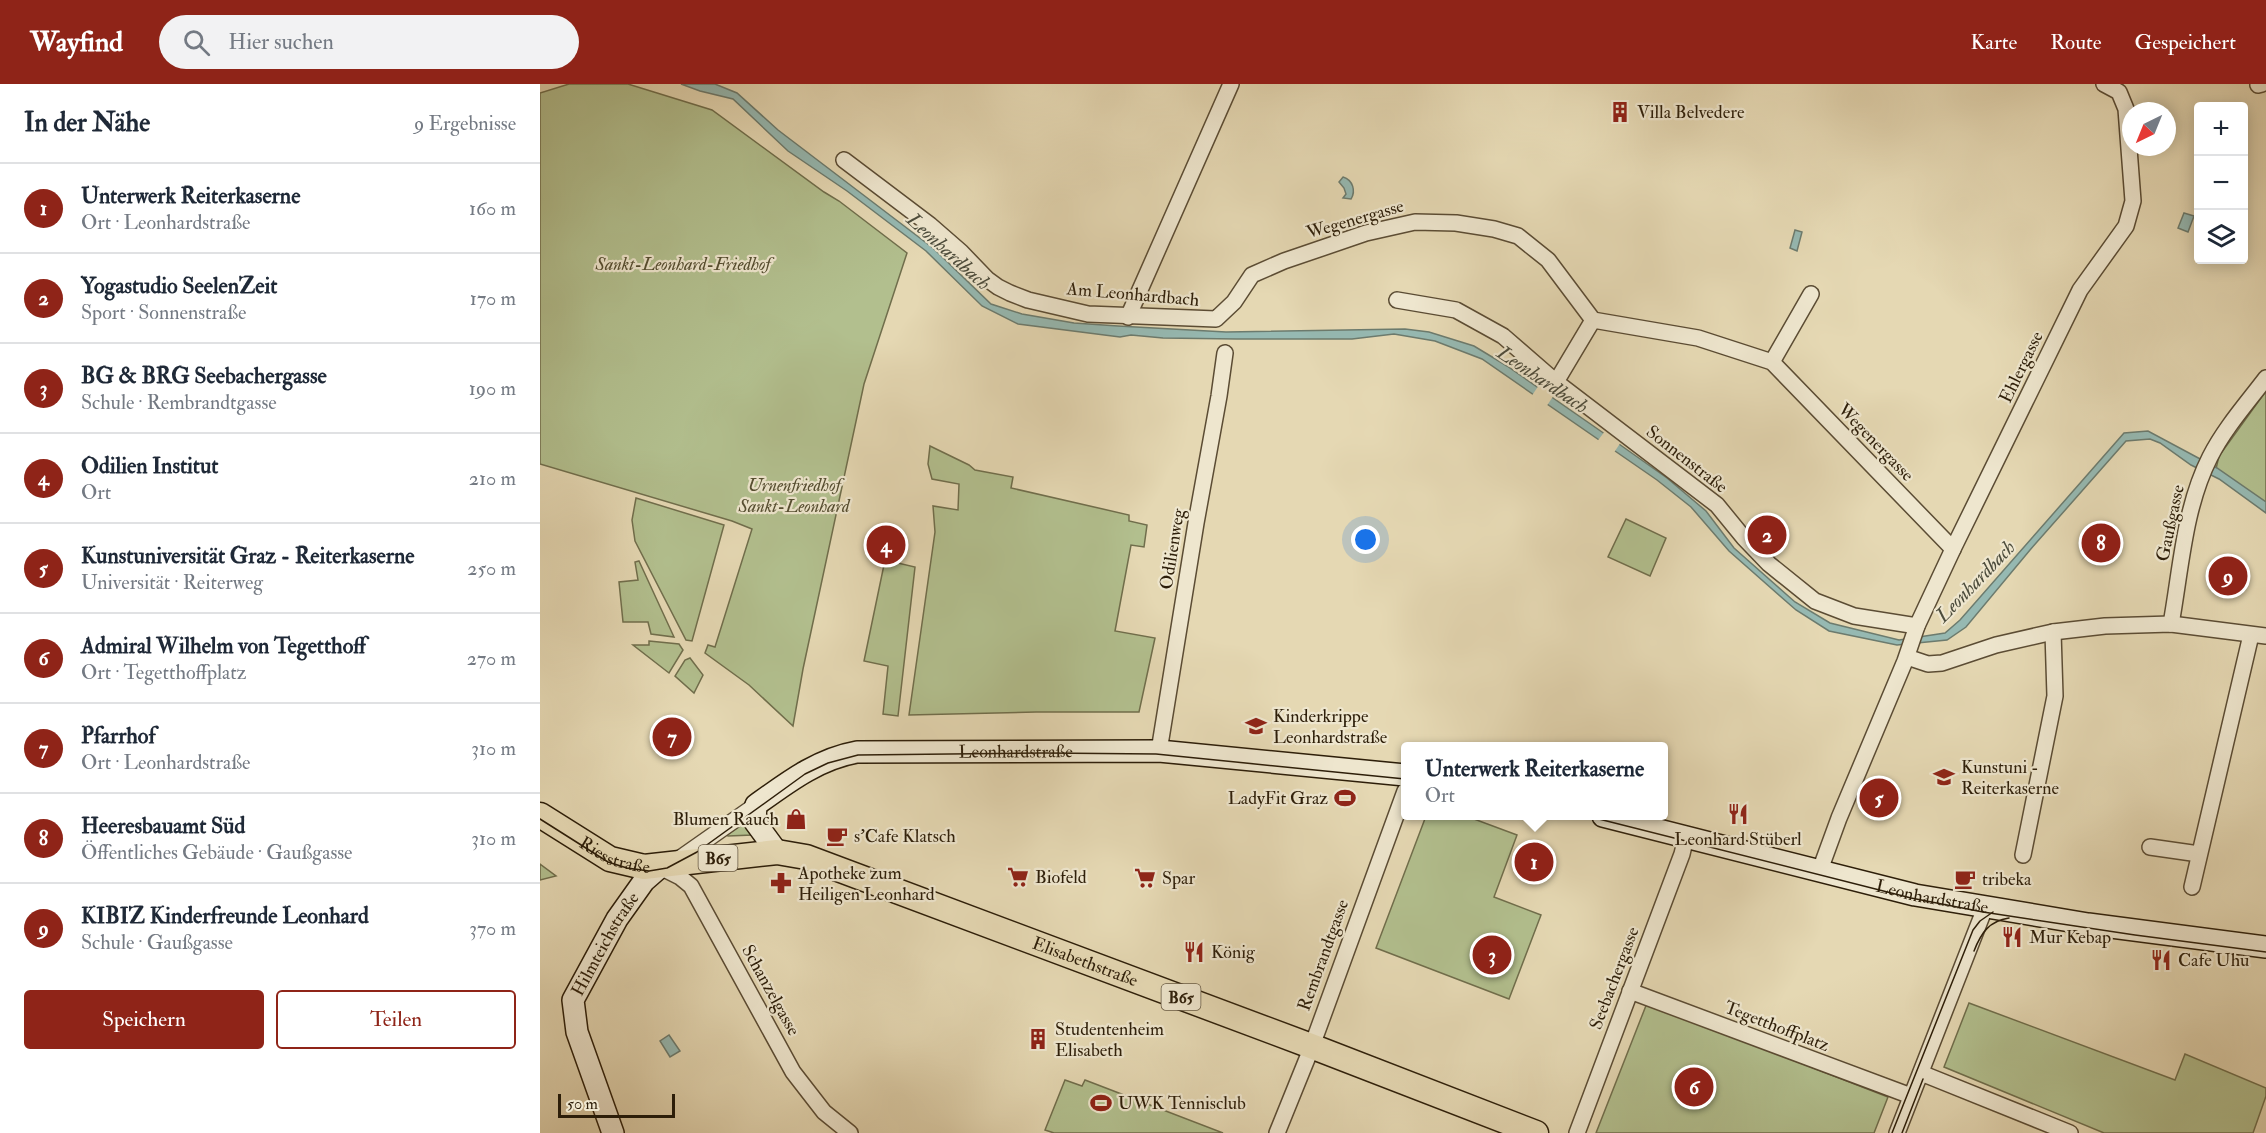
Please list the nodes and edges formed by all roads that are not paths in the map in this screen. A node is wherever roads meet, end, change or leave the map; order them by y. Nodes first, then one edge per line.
1 (1231, 84) edge
2 (2111, 88) edge
3 (844, 160) dead end
4 (1811, 294) dead end
5 (1396, 300) dead end
6 (1128, 316) junction
7 (1216, 320) joint
8 (1593, 320) junction
9 (1225, 353) dead end
10 (1772, 362) junction
11 (2266, 378) edge
12 (1556, 382) junction
13 (1953, 549) junction
14 (2171, 624) junction
15 (1916, 629) junction
16 (2053, 632) junction
17 (2258, 635) edge
18 (1908, 653) junction
19 (1159, 751) junction
20 (1401, 775) edge
21 (1401, 802) edge
22 (756, 805) junction
23 (540, 815) edge
24 (1619, 820) edge
25 (1686, 837) junction
26 (2150, 847) dead end
27 (777, 852) junction
28 (2199, 854) junction
29 (2023, 855) dead end
30 (660, 867) junction
31 (1820, 870) junction
32 (2192, 887) dead end
33 (1985, 908) junction
34 (2266, 947) edge
35 (1630, 991) junction
36 (1311, 1046) junction
37 (1921, 1073) junction
38 (1911, 1096) junction
39 (613, 1133) edge
40 (850, 1133) edge
41 (1277, 1133) edge
42 (1536, 1133) edge
43 (1577, 1133) edge
44 (1897, 1133) edge
45 (2070, 1133) edge

1 - 6 street
2 - 13 street, Ehlergasse
3 - 6 street, Am Leonhardbach
4 - 10 street
5 - 12 street, Sonnenstraße
6 - 7 street, Am Leonhardbach
7 - 8 street, Wegenergasse
8 - 10 street, Wegenergasse
8 - 12 street
9 - 19 street, Odilienweg
10 - 13 street, Wegenergasse
11 - 14 street, Gaußgasse
12 - 15 street, Sonnenstraße
13 - 15 street, Ehlergasse
14 - 16 street
14 - 17 street
15 - 18 street, Ehlergasse
16 - 18 street
16 - 29 street
17 - 28 street
18 - 31 street, Ehlergasse
19 - 20 main road, Leonhardstraße
19 - 22 main road, Leonhardstraße
21 - 36 street, Rembrandtgasse
22 - 27 main road
22 - 30 street, Leonhardstraße
23 - 30 main road, Riesstraße / B65
24 - 25 main road, Leonhardstraße
25 - 31 main road, Leonhardstraße
25 - 35 street, Seebachergasse
26 - 28 street
27 - 30 main road, Elisabethstraße / B65
27 - 36 main road, Elisabethstraße / B65
28 - 32 street
30 - 39 main road, Hilmteichstraße
30 - 40 street, Schanzelgasse
31 - 33 main road, Leonhardstraße
33 - 34 main road, Leonhardstraße
33 - 37 street
35 - 38 street, Tegetthoffplatz
35 - 43 street, Seebachergasse
36 - 41 street, Rembrandtgasse
36 - 42 main road, Elisabethstraße / B65
37 - 38 street
37 - 45 street
38 - 44 street

